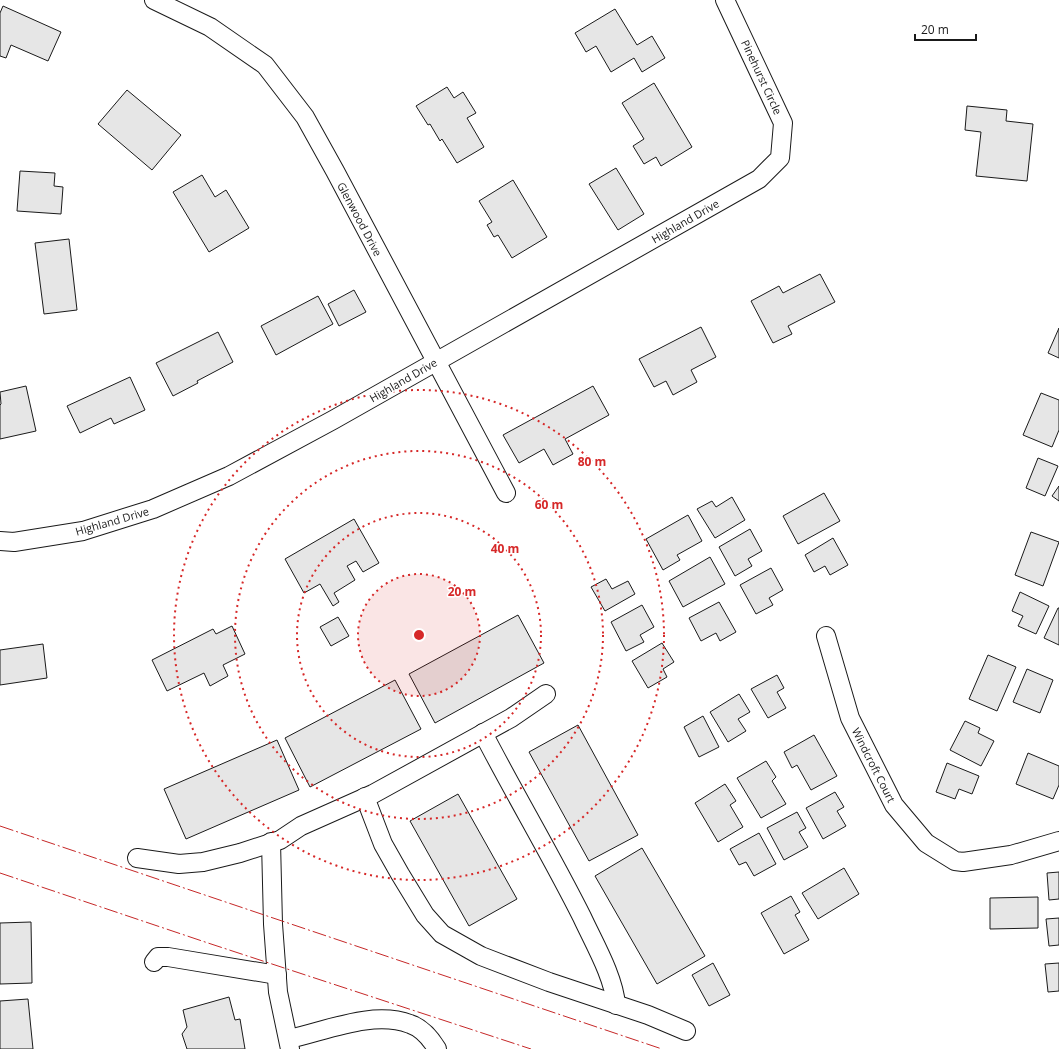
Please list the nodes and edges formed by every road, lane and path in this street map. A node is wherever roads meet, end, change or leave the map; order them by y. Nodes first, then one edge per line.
1 (154, 0) edge
2 (725, 0) edge
3 (780, 158) joint
4 (436, 361) junction
5 (506, 493) dead end
6 (0, 541) edge
7 (826, 636) dead end
8 (546, 694) dead end
9 (483, 733) junction
10 (365, 797) junction
11 (1059, 841) edge
12 (271, 842) junction
13 (137, 858) dead end
14 (154, 962) dead end
15 (276, 975) junction
16 (616, 1005) junction
17 (686, 1031) dead end
18 (289, 1044) edge
19 (438, 1049) edge

1 - 4 street, Glenwood Drive
2 - 3 street, Pinehurst Circle
3 - 4 street, Highland Drive
4 - 5 street, Glenwood Drive
4 - 6 street, Highland Drive
7 - 11 street, Windcroft Court
8 - 9 street
9 - 10 street
9 - 16 street
10 - 12 street
10 - 16 street
12 - 13 street
12 - 15 street
14 - 15 street
15 - 18 street
16 - 17 street
18 - 19 street

